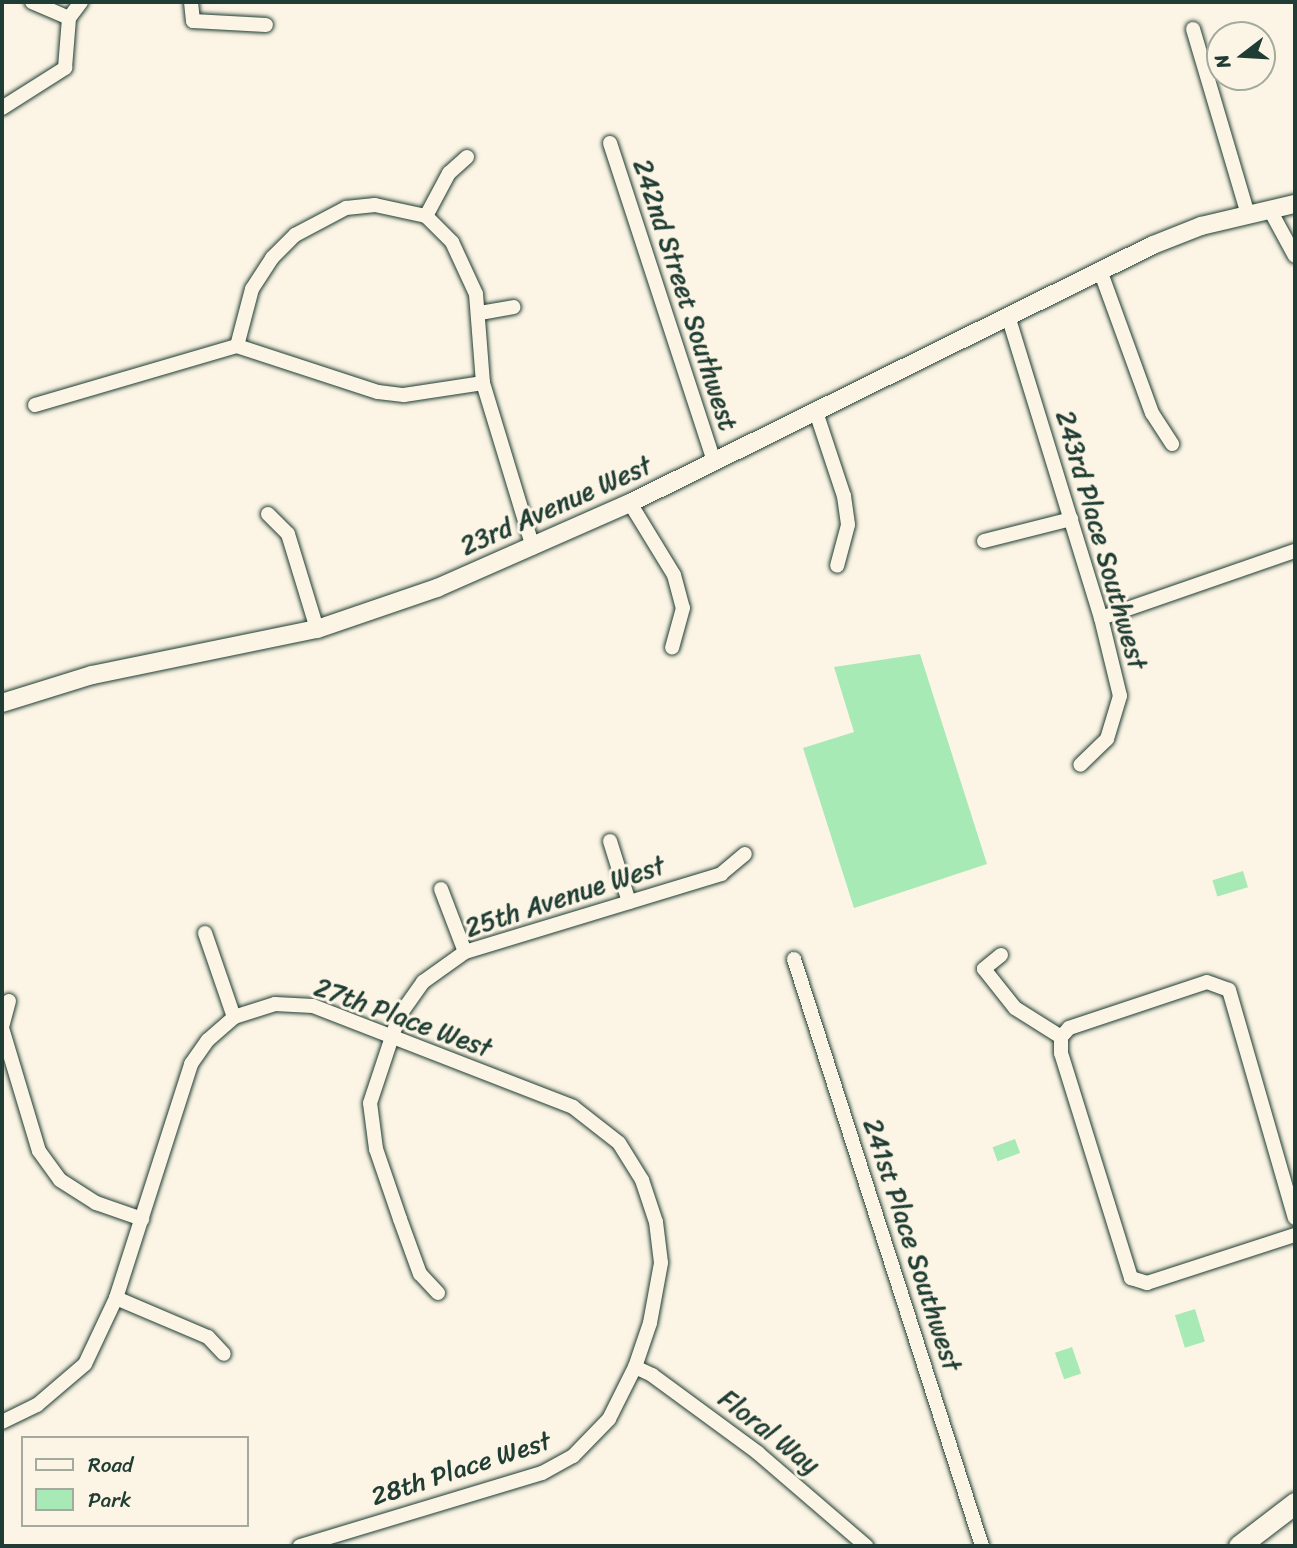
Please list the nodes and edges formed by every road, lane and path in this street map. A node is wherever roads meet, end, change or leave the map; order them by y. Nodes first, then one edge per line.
1 (32, 2) edge
2 (81, 2) edge
3 (191, 2) edge
4 (69, 18) junction
5 (266, 25) dead end
6 (1193, 29) dead end
7 (2, 108) edge
8 (610, 143) dead end
9 (467, 157) dead end
10 (1295, 204) edge
11 (1270, 210) junction
12 (1248, 215) junction
13 (426, 216) junction
14 (1295, 256) edge
15 (1101, 273) junction
16 (513, 307) dead end
17 (480, 313) junction
18 (1010, 318) junction
19 (237, 346) junction
20 (483, 383) junction
21 (35, 405) dead end
22 (816, 412) junction
23 (1172, 444) dead end
24 (714, 462) junction
25 (630, 503) junction
26 (268, 514) dead end
27 (1071, 519) junction
28 (984, 541) dead end
29 (533, 548) junction
30 (1294, 555) edge
31 (837, 566) dead end
32 (1101, 618) junction
33 (317, 629) junction
34 (672, 648) dead end
35 (2, 703) edge
36 (1080, 765) dead end
37 (610, 841) dead end
38 (745, 854) dead end
39 (440, 889) dead end
40 (629, 902) junction
41 (205, 933) dead end
42 (465, 953) junction
43 (1001, 955) dead end
44 (794, 959) dead end
45 (9, 1001) dead end
46 (234, 1017) junction
47 (1061, 1037) junction
48 (390, 1038) junction
49 (1295, 1218) edge
50 (142, 1219) junction
51 (1295, 1235) edge
52 (438, 1293) dead end
53 (116, 1298) junction
54 (225, 1354) dead end
55 (635, 1367) junction
56 (2, 1422) edge
57 (1295, 1503) edge
58 (300, 1546) edge
59 (866, 1546) edge
60 (982, 1546) edge
61 (1239, 1546) edge

1 - 4 street
2 - 4 street
3 - 5 street
4 - 7 street
6 - 12 street
8 - 24 street, 242nd Street Southwest
9 - 13 street
10 - 11 street, 23rd Avenue West
11 - 12 street, 23rd Avenue West
11 - 14 street
12 - 15 street, 23rd Avenue West
13 - 17 street
13 - 19 street
15 - 18 street, 23rd Avenue West
15 - 23 street
16 - 17 street
17 - 20 street
18 - 22 street, 23rd Avenue West
18 - 27 street, 243rd Place Southwest
19 - 20 street
19 - 21 street
20 - 29 street
22 - 24 street, 23rd Avenue West
22 - 31 street
24 - 25 street, 23rd Avenue West
25 - 29 street, 23rd Avenue West
25 - 34 street
26 - 33 street
27 - 28 street
27 - 32 street, 243rd Place Southwest
29 - 33 street, 23rd Avenue West
30 - 32 street
32 - 36 street, 243rd Place Southwest
33 - 35 street, 23rd Avenue West
37 - 40 street
38 - 40 street, 25th Avenue West
39 - 42 street
40 - 42 street, 25th Avenue West
41 - 46 street
42 - 48 street, 25th Avenue West
43 - 47 street
44 - 60 street, 241st Place Southwest
45 - 50 street
46 - 48 street, 27th Place West
46 - 50 street, 27th Place West
47 - 49 street
47 - 51 street
48 - 52 street, 25th Avenue West
48 - 55 street, 27th Place West
50 - 53 street, 27th Place West
53 - 54 street
53 - 56 street, 27th Place West
55 - 58 street, 28th Place West
55 - 59 street, Floral Way
57 - 61 main road

